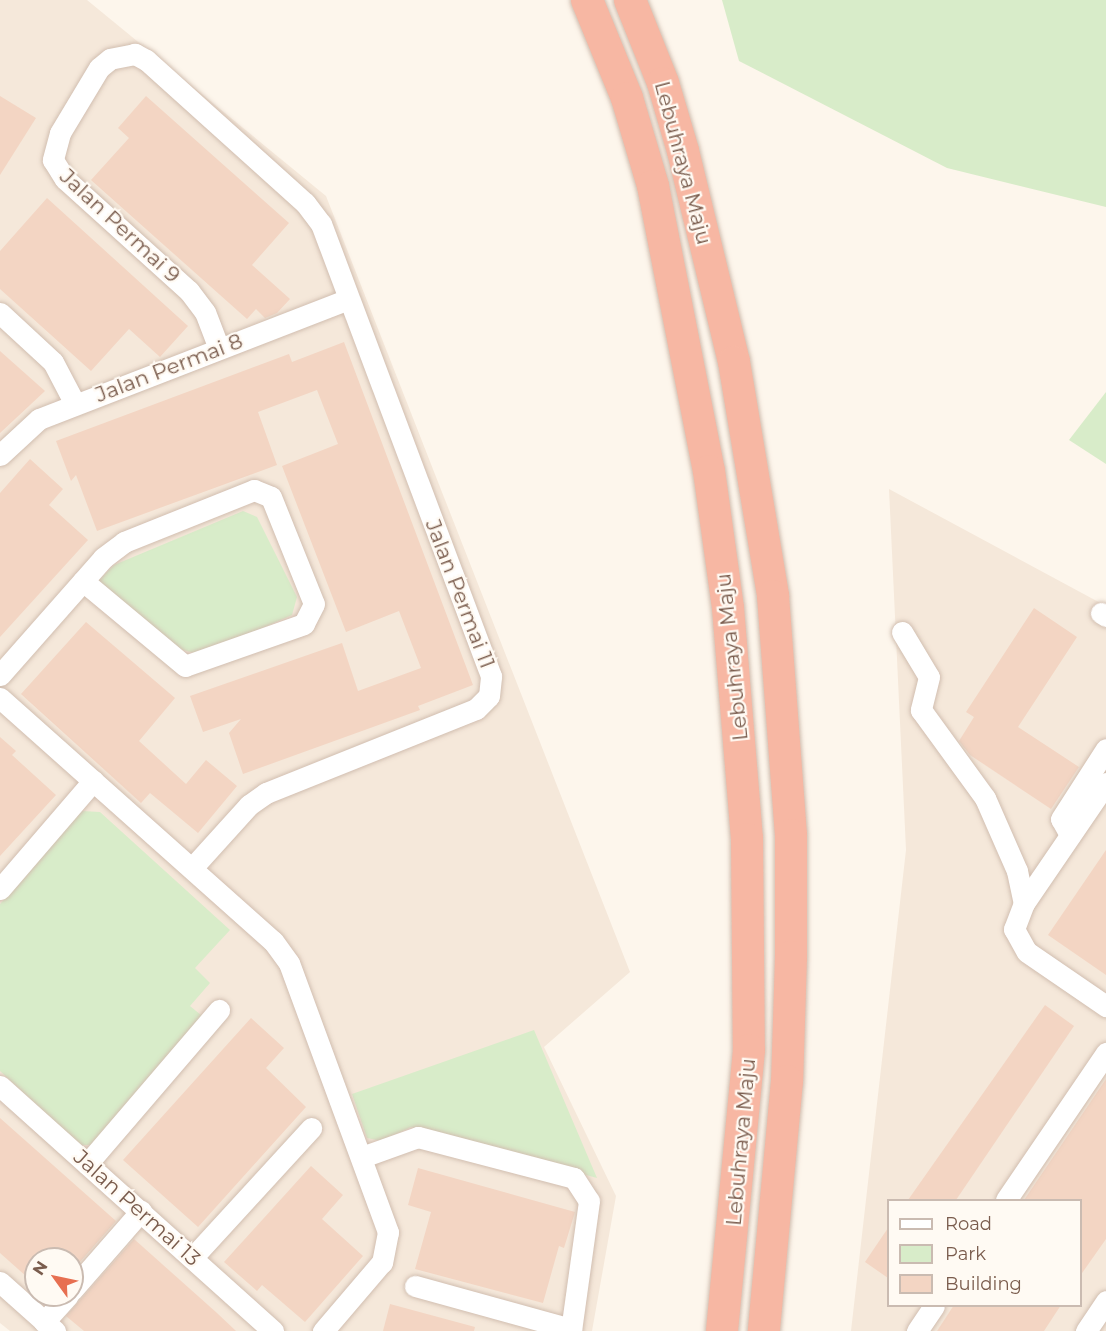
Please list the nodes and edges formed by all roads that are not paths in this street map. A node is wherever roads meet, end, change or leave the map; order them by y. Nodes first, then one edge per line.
1 (587, 0) edge
2 (630, 0) edge
3 (349, 299) junction
4 (0, 313) edge
5 (219, 348) junction
6 (75, 404) junction
7 (0, 455) edge
8 (83, 581) junction
9 (902, 632) dead end
10 (0, 675) edge
11 (0, 698) edge
12 (1106, 749) edge
13 (93, 781) junction
14 (1106, 783) edge
15 (1070, 835) junction
16 (192, 868) junction
17 (0, 889) edge
18 (1024, 903) junction
19 (1106, 1006) edge
20 (219, 1010) dead end
21 (1106, 1053) edge
22 (1, 1088) edge
23 (311, 1128) dead end
24 (362, 1157) junction
25 (87, 1164) junction
26 (1007, 1199) edge
27 (141, 1211) junction
28 (193, 1257) junction
29 (84, 1276) edge
30 (0, 1282) edge
31 (415, 1286) dead end
32 (1106, 1301) edge
33 (61, 1307) edge
34 (933, 1307) edge
35 (50, 1326) edge
36 (571, 1330) edge
37 (273, 1331) edge
38 (323, 1331) edge
39 (723, 1331) edge
40 (764, 1331) edge
41 (917, 1331) edge
42 (1086, 1331) edge

1 - 39 highway, Lebuhraya Maju
2 - 40 highway, Lebuhraya Maju
3 - 5 street, Jalan Permai 8
3 - 5 street, Jalan Permai 9
3 - 16 street, Jalan Permai 11
4 - 6 street
5 - 6 street, Jalan Permai 8
6 - 7 street, Jalan Permai 8
8 - 8 street
8 - 10 street
9 - 18 street
11 - 13 street
12 - 15 street
13 - 16 street
13 - 17 street
14 - 15 street
15 - 18 street
16 - 24 street
18 - 19 street
20 - 25 street
21 - 26 street
22 - 25 street, Jalan Permai 13
23 - 28 street
24 - 36 street
24 - 38 street
25 - 27 street, Jalan Permai 13
27 - 28 street, Jalan Permai 13
27 - 29 street
28 - 37 street, Jalan Permai 13
30 - 35 street
31 - 36 street
32 - 42 street
33 - 35 street
34 - 41 street

